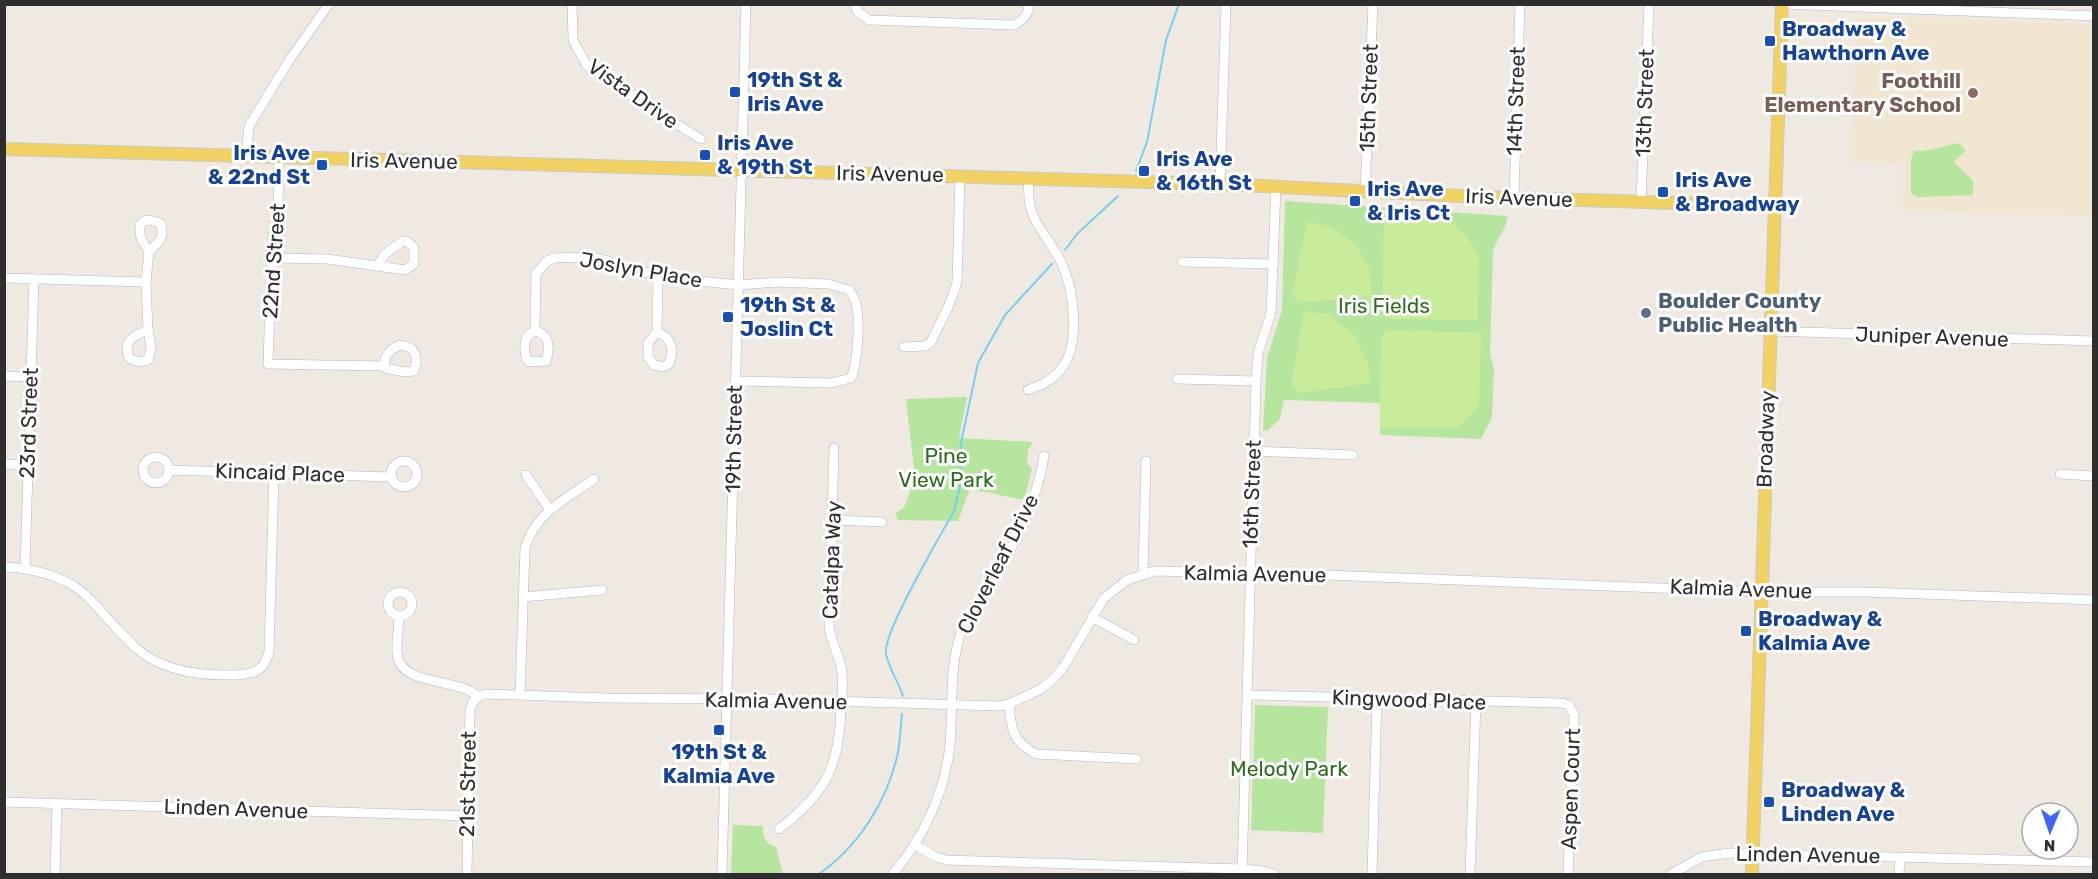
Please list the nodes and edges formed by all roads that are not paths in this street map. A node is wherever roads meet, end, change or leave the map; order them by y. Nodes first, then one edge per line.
1 (329, 4) edge
2 (572, 4) edge
3 (746, 4) edge
4 (855, 4) edge
5 (1029, 4) edge
6 (1226, 4) edge
7 (1372, 4) edge
8 (1520, 4) edge
9 (1649, 4) edge
10 (1782, 4) edge
11 (2094, 15) edge
12 (701, 140) dead end
13 (4, 149) edge
14 (246, 157) junction
15 (279, 158) junction
16 (741, 170) junction
17 (960, 176) junction
18 (1028, 178) junction
19 (1220, 184) junction
20 (1276, 187) junction
21 (1365, 192) junction
22 (1514, 198) junction
23 (1641, 202) junction
24 (1775, 206) junction
25 (149, 251) dead end
26 (272, 258) junction
27 (1182, 262) dead end
28 (1274, 264) junction
29 (377, 266) dead end
30 (658, 276) junction
31 (4, 278) edge
32 (34, 279) junction
33 (146, 282) junction
34 (738, 285) junction
35 (148, 330) dead end
36 (535, 331) dead end
37 (1770, 331) junction
38 (657, 332) dead end
39 (2094, 341) edge
40 (904, 347) dead end
41 (384, 366) dead end
42 (4, 376) edge
43 (31, 377) junction
44 (1177, 379) dead end
45 (735, 381) junction
46 (1256, 381) junction
47 (1028, 390) dead end
48 (834, 448) dead end
49 (1254, 451) junction
50 (1353, 455) dead end
51 (1044, 456) dead end
52 (1146, 461) dead end
53 (4, 464) edge
54 (28, 465) junction
55 (169, 470) dead end
56 (274, 473) junction
57 (2060, 474) dead end
58 (526, 475) dead end
59 (2094, 476) edge
60 (391, 477) dead end
61 (594, 479) dead end
62 (550, 510) junction
63 (833, 520) junction
64 (882, 522) dead end
65 (4, 567) edge
66 (25, 568) junction
67 (1143, 573) junction
68 (1250, 573) junction
69 (602, 590) dead end
70 (1761, 592) junction
71 (523, 597) junction
72 (2094, 600) edge
73 (399, 616) dead end
74 (1092, 617) junction
75 (1134, 640) dead end
76 (1248, 694) junction
77 (520, 695) junction
78 (477, 697) junction
79 (727, 699) junction
80 (1377, 699) junction
81 (842, 702) junction
82 (1476, 702) junction
83 (1009, 704) junction
84 (952, 705) junction
85 (1569, 705) joint
86 (1137, 759) dead end
87 (4, 802) edge
88 (57, 804) junction
89 (468, 816) junction
90 (779, 829) dead end
91 (915, 844) junction
92 (1753, 854) junction
93 (1900, 857) junction
94 (2094, 862) edge
95 (1242, 872) edge
96 (55, 874) edge
97 (467, 874) edge
98 (722, 874) edge
99 (893, 874) edge
100 (1274, 874) edge
101 (1372, 874) edge
102 (1470, 874) edge
103 (1568, 874) edge
104 (1671, 874) edge
105 (1752, 874) edge
106 (1899, 874) edge

1 - 14 street
2 - 12 street, Vista Drive
3 - 16 street, 19th Street
4 - 5 street
6 - 19 street
7 - 21 street, 15th Street
8 - 22 street, 14th Street
9 - 23 street, 13th Street
10 - 11 street
10 - 24 main road, Broadway
13 - 14 main road, Iris Avenue
14 - 15 main road, Iris Avenue
15 - 16 main road, Iris Avenue
15 - 26 street, 22nd Street
16 - 17 main road, Iris Avenue
16 - 34 street, 19th Street
17 - 18 main road, Iris Avenue
17 - 40 street
18 - 19 main road, Iris Avenue
18 - 47 street
19 - 20 main road, Iris Avenue
20 - 21 main road, Iris Avenue
20 - 28 street, 16th Street
21 - 22 main road, Iris Avenue
22 - 23 main road, Iris Avenue
23 - 24 main road, Iris Avenue
24 - 37 main road, Broadway
25 - 33 street
26 - 29 street
26 - 41 street, 22nd Street
27 - 28 street
28 - 46 street, 16th Street
30 - 34 street, Joslyn Place
30 - 36 street, Joslyn Place
30 - 38 street
31 - 32 street
32 - 33 street
32 - 43 street, 23rd Street
33 - 35 street
34 - 45 street, 19th Street
34 - 45 street, Joslyn Place
37 - 39 street, Juniper Avenue
37 - 70 main road, Broadway
42 - 43 street
43 - 54 street, 23rd Street
44 - 46 street
45 - 79 street, 19th Street
46 - 49 street, 16th Street
48 - 63 street, Catalpa Way
49 - 50 street
49 - 68 street, 16th Street
51 - 84 street, Cloverleaf Drive
52 - 67 street
53 - 54 street
54 - 66 street, 23rd Street
55 - 56 street, Kincaid Place
56 - 60 street, Kincaid Place
56 - 66 street
57 - 59 street
58 - 62 street
61 - 62 street
62 - 71 street
63 - 64 street
63 - 81 street, Catalpa Way
65 - 66 street
67 - 68 street, Kalmia Avenue
67 - 74 street, Kalmia Avenue
68 - 70 street, Kalmia Avenue
68 - 76 street, 16th Street
69 - 71 street
70 - 72 street, Kalmia Avenue
70 - 92 main road, Broadway
71 - 77 street
73 - 78 street
74 - 75 street
74 - 83 street, Kalmia Avenue
76 - 80 street, Kingwood Place
76 - 95 street, 16th Street
77 - 78 street, Kalmia Avenue
77 - 79 street, Kalmia Avenue
78 - 89 street, 21st Street
79 - 81 street, Kalmia Avenue
79 - 98 street, 19th Street
80 - 82 street, Kingwood Place
80 - 101 street
81 - 84 street, Kalmia Avenue
81 - 90 street, Catalpa Way
82 - 85 street, Kingwood Place
82 - 102 street
83 - 84 street, Kalmia Avenue
83 - 86 street
84 - 91 street, Cloverleaf Drive
85 - 103 street, Aspen Court
87 - 88 street, Linden Avenue
88 - 89 street, Linden Avenue
88 - 96 street
89 - 97 street, 21st Street
91 - 95 street
91 - 99 street, Cloverleaf Drive
92 - 93 street, Linden Avenue
92 - 104 street, Linden Avenue
92 - 105 main road, Broadway
93 - 94 street, Linden Avenue
93 - 106 street
95 - 100 street

